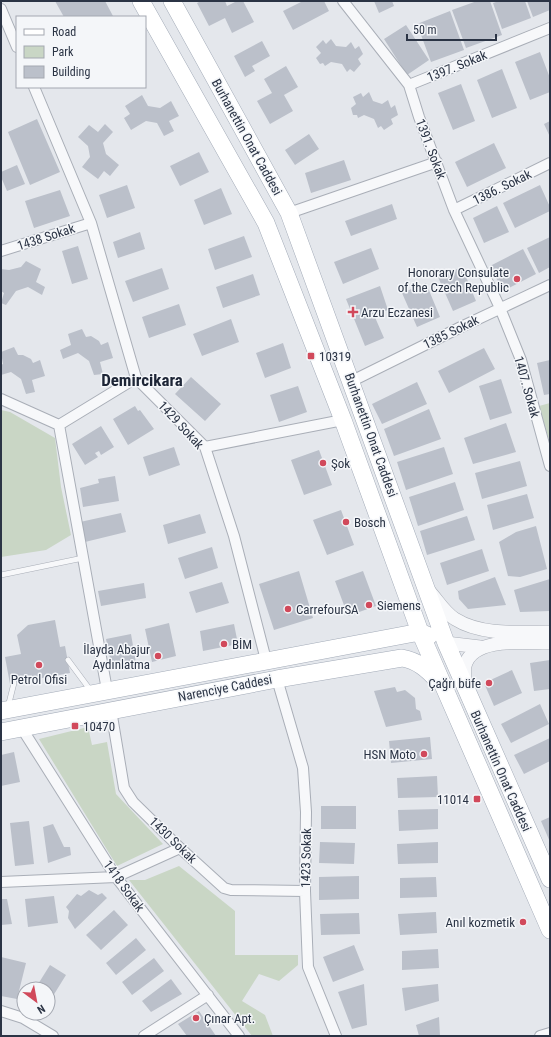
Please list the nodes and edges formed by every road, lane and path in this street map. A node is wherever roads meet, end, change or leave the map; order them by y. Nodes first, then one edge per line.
1 (5, 1) edge
2 (141, 1) edge
3 (172, 1) edge
4 (343, 1) edge
5 (1, 4) edge
6 (1, 9) edge
7 (550, 28) edge
8 (16, 45) edge
9 (409, 85) junction
10 (34, 88) edge
11 (437, 162) junction
12 (550, 163) edge
13 (454, 210) junction
14 (289, 213) junction
15 (91, 222) junction
16 (1, 251) edge
17 (550, 285) edge
18 (500, 308) junction
19 (136, 378) junction
20 (352, 381) junction
21 (1, 399) edge
22 (343, 420) junction
23 (59, 425) junction
24 (204, 447) junction
25 (550, 466) edge
26 (83, 558) junction
27 (1, 575) edge
28 (425, 584) junction
29 (420, 632) junction
30 (550, 632) edge
31 (446, 643) junction
32 (550, 643) edge
33 (480, 647) junction
34 (68, 660) dead end
35 (266, 660) junction
36 (277, 679) junction
37 (14, 683) dead end
38 (441, 684) junction
39 (465, 689) junction
40 (100, 692) junction
41 (3, 707) edge
42 (111, 710) junction
43 (21, 727) junction
44 (1, 732) edge
45 (180, 848) junction
46 (116, 877) junction
47 (550, 879) edge
48 (1, 882) edge
49 (305, 891) junction
50 (550, 930) edge
51 (208, 995) junction
52 (1, 1010) edge
53 (550, 1033) edge
54 (53, 1036) edge
55 (144, 1036) edge
56 (239, 1036) edge
57 (336, 1036) edge
58 (540, 1036) edge

1 - 5 street
2 - 22 main road, Burhanettin Onat Caddesi
3 - 14 main road, Burhanettin Onat Caddesi
4 - 9 street, 1391. Sokak
6 - 8 street
7 - 9 street, 1397. Sokak
9 - 11 street, 1391. Sokak
10 - 15 street, 1429 Sokak
11 - 13 street, 1391. Sokak
11 - 14 street
12 - 13 street, 1386. Sokak
13 - 18 street, 1391. Sokak
14 - 20 main road, Burhanettin Onat Caddesi
15 - 16 street, 1438 Sokak
15 - 19 street, 1429 Sokak
17 - 18 street, 1385 Sokak
18 - 20 street, 1385 Sokak
18 - 25 street, 1407. Sokak
19 - 23 street
19 - 24 street, 1429 Sokak
20 - 28 main road, Burhanettin Onat Caddesi
21 - 23 street
22 - 24 street
22 - 29 main road, Burhanettin Onat Caddesi
23 - 26 street
24 - 35 street, 1429 Sokak
26 - 27 lane
26 - 40 street
28 - 30 street
28 - 31 main road, Burhanettin Onat Caddesi
29 - 31 main road
29 - 35 main road, Narenciye Caddesi
29 - 38 main road, Burhanettin Onat Caddesi
31 - 33 street
31 - 39 main road, Burhanettin Onat Caddesi
32 - 33 street
33 - 39 street
34 - 40 lane
35 - 40 main road, Narenciye Caddesi
36 - 38 main road, Narenciye Caddesi
36 - 42 main road, Narenciye Caddesi
36 - 49 street, 1423 Sokak
37 - 41 lane
38 - 50 main road, Burhanettin Onat Caddesi
39 - 47 main road, Burhanettin Onat Caddesi
40 - 41 main road, Narenciye Caddesi
42 - 43 main road, Narenciye Caddesi
42 - 45 street, 1430 Sokak
43 - 44 main road, Narenciye Caddesi
43 - 46 street, 1418 Sokak
45 - 46 street
45 - 49 street, 1430 Sokak
46 - 48 street
46 - 51 street, 1418 Sokak
49 - 57 street, 1423 Sokak
51 - 55 street
51 - 56 street, 1418 Sokak
52 - 54 street
53 - 58 street

